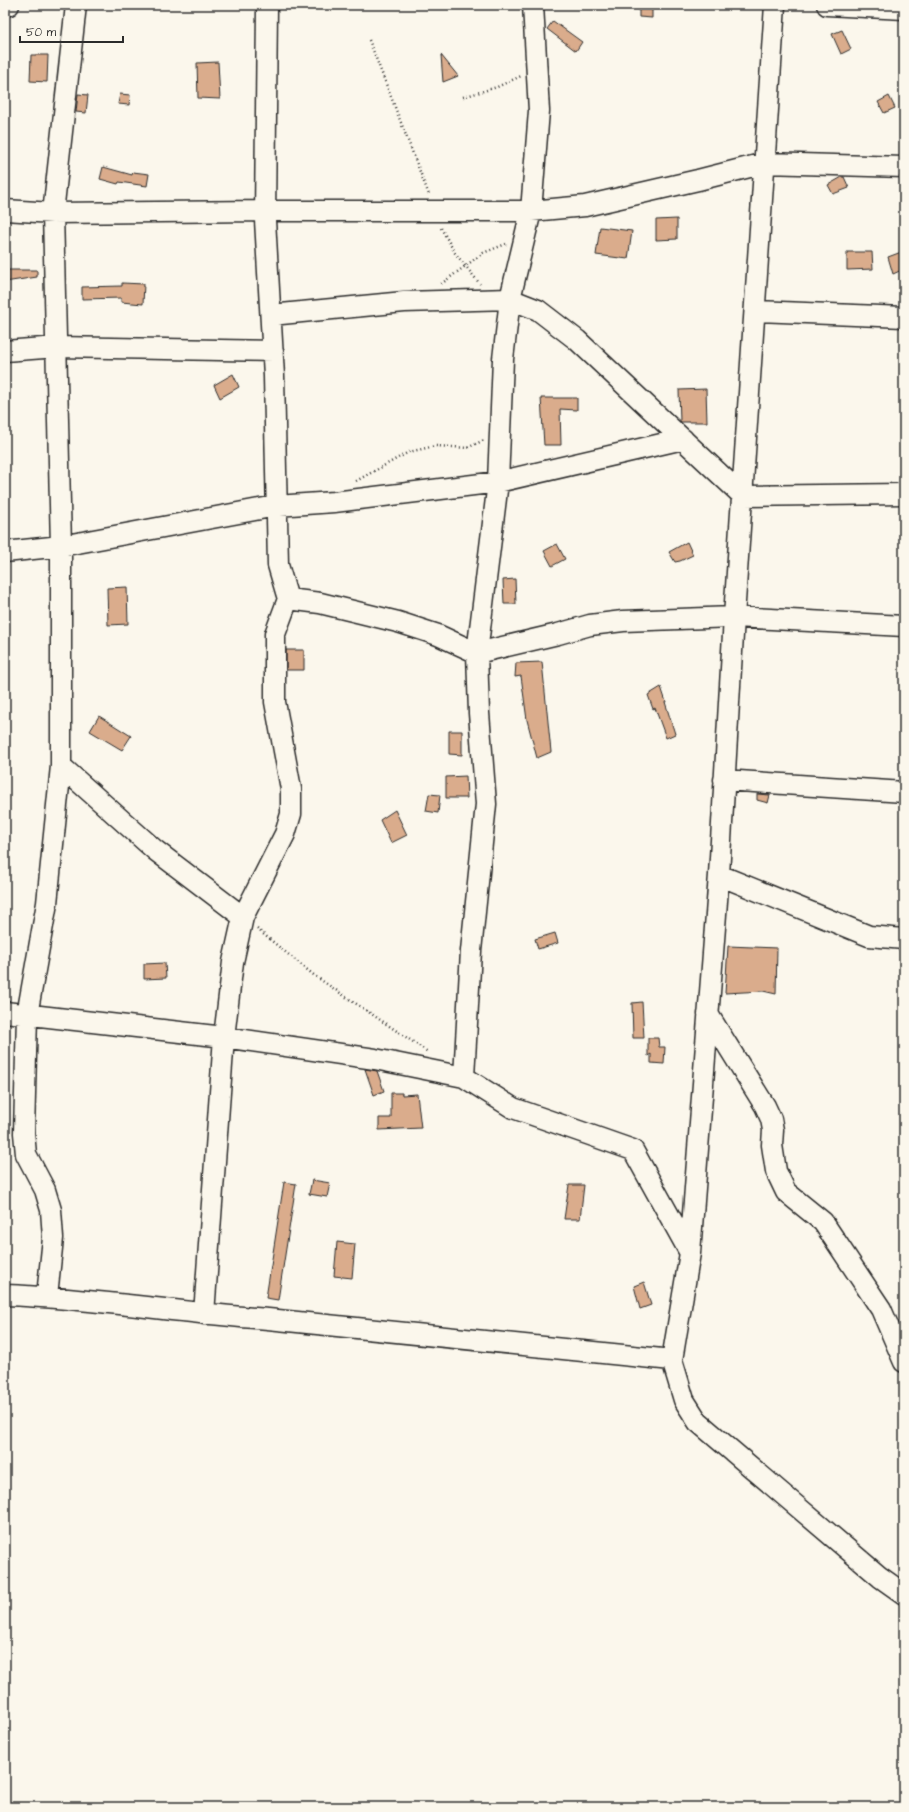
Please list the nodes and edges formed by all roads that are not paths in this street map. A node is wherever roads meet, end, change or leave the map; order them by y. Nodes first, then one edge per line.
1 (10, 5) edge
2 (76, 5) edge
3 (267, 5) edge
4 (534, 5) edge
5 (775, 5) edge
6 (827, 5) edge
7 (5, 6) edge
8 (904, 9) edge
9 (765, 163) junction
10 (904, 167) edge
11 (5, 210) edge
12 (265, 211) junction
13 (531, 211) junction
14 (53, 213) junction
15 (510, 299) junction
16 (755, 311) junction
17 (271, 315) junction
18 (904, 317) edge
19 (56, 347) junction
20 (5, 351) edge
21 (273, 351) junction
22 (682, 439) junction
23 (498, 482) junction
24 (904, 494) edge
25 (742, 496) junction
26 (276, 506) junction
27 (61, 546) junction
28 (5, 552) edge
29 (288, 599) junction
30 (734, 617) junction
31 (904, 626) edge
32 (477, 653) junction
33 (61, 766) junction
34 (724, 780) junction
35 (904, 792) edge
36 (719, 875) junction
37 (243, 917) junction
38 (904, 939) edge
39 (5, 1012) edge
40 (708, 1014) junction
41 (27, 1015) junction
42 (224, 1037) junction
43 (464, 1077) junction
44 (690, 1253) junction
45 (5, 1295) edge
46 (48, 1296) junction
47 (204, 1314) junction
48 (672, 1360) junction
49 (904, 1362) edge
50 (904, 1594) edge

1 - 7 street
2 - 14 street
3 - 12 street
4 - 13 street
5 - 9 street
6 - 8 street
9 - 10 street
9 - 13 street
9 - 16 street
11 - 14 street
12 - 13 street
12 - 14 street
12 - 17 street
13 - 15 street
14 - 19 street
15 - 17 street
15 - 22 street
15 - 23 street
16 - 18 street
16 - 25 street
17 - 21 street
19 - 20 street
19 - 21 street
19 - 27 street
21 - 26 street
22 - 23 street
22 - 25 street
23 - 26 street
23 - 32 street
24 - 25 street
25 - 30 street
26 - 27 street
26 - 29 street
27 - 28 street
27 - 33 street
29 - 32 street
29 - 37 street
30 - 31 street
30 - 32 street
30 - 34 street
32 - 43 street
33 - 37 street
33 - 41 street
34 - 35 street
34 - 36 street
36 - 38 street
36 - 40 street
37 - 42 street
39 - 41 street
40 - 44 street
40 - 49 street
41 - 42 street
41 - 46 street
42 - 43 street
42 - 47 street
43 - 44 street
44 - 48 street
45 - 46 street
46 - 47 street
47 - 48 street
48 - 50 street

